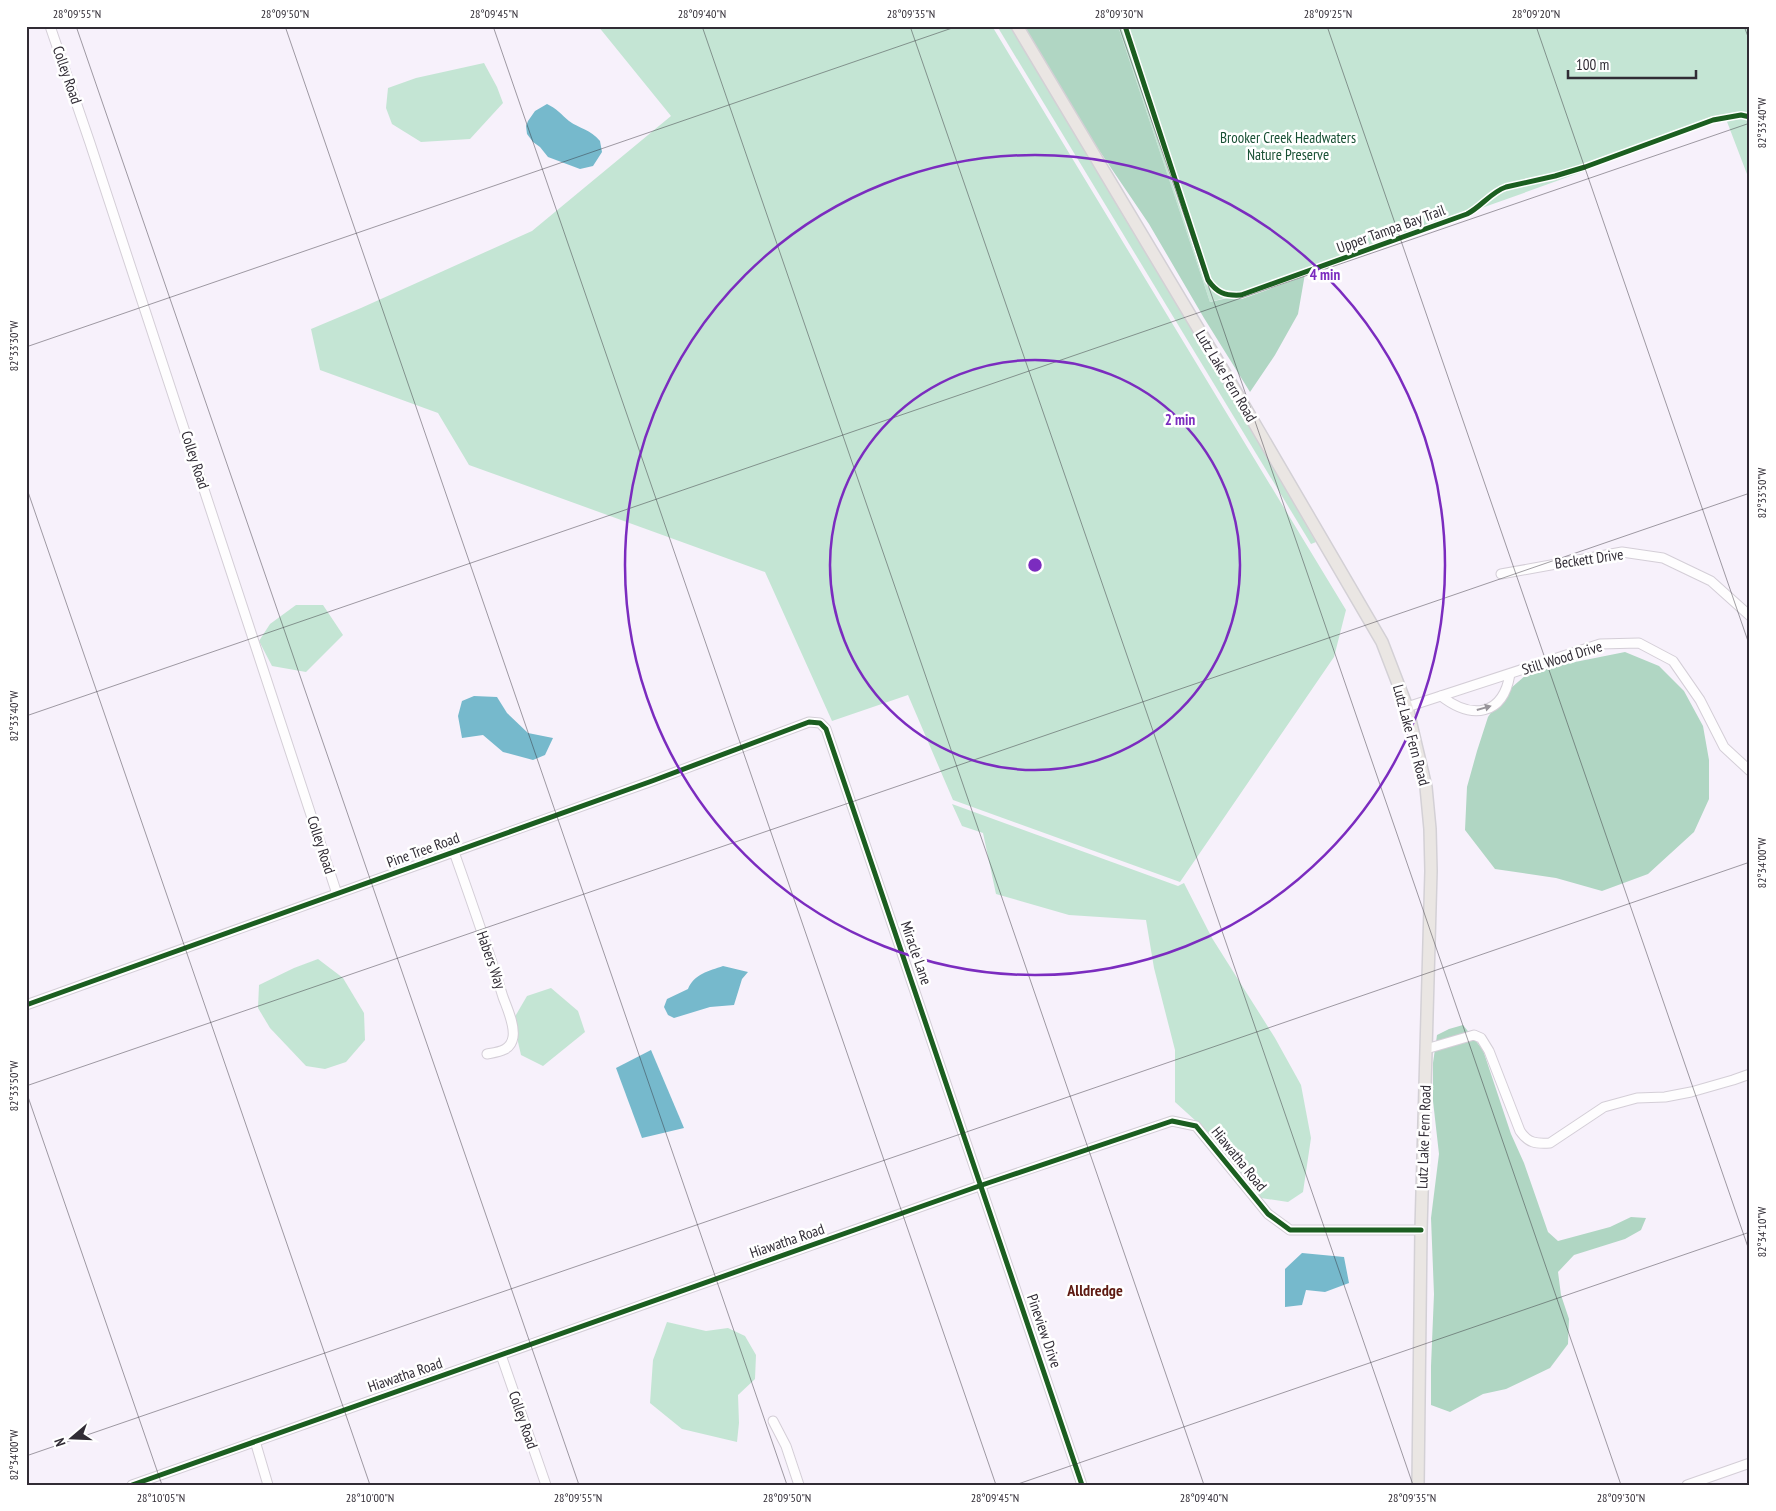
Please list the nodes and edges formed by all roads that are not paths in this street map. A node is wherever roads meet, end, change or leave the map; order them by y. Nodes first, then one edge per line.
1 (50, 26) edge
2 (1018, 26) edge
3 (1500, 574) dead end
4 (1750, 616) edge
5 (1510, 674) junction
6 (1441, 696) junction
7 (1407, 707) junction
8 (826, 729) joint
9 (1750, 771) edge
10 (454, 852) junction
11 (337, 894) junction
12 (26, 1005) edge
13 (1426, 1049) junction
14 (487, 1054) dead end
15 (1750, 1074) edge
16 (982, 1186) junction
17 (1421, 1230) junction
18 (501, 1355) junction
19 (774, 1421) dead end
20 (255, 1441) junction
21 (1750, 1463) edge
22 (132, 1485) edge
23 (268, 1485) edge
24 (546, 1485) edge
25 (798, 1485) edge
26 (1082, 1485) edge
27 (1418, 1485) edge
28 (1687, 1485) edge

1 - 11 street, Colley Road
2 - 7 main road, Lutz Lake Fern Road
3 - 4 street, Beckett Drive
5 - 6 street, Still Wood Drive
6 -> 5 street
5 - 9 street, Still Wood Drive
6 - 7 street, Still Wood Drive
7 - 13 main road, Lutz Lake Fern Road
8 - 10 street, Pine Tree Road
8 - 16 street, Miracle Lane
10 - 11 street, Pine Tree Road
10 - 14 street, Habers Way
11 - 12 street, Pine Tree Road
13 - 15 street
13 - 17 main road, Lutz Lake Fern Road
16 - 17 street, Hiawatha Road
16 - 18 street, Hiawatha Road
16 - 26 street, Pineview Drive
17 - 27 main road, Lutz Lake Fern Road
18 - 20 street, Hiawatha Road
18 - 24 street, Colley Road
19 - 25 street
20 - 22 street, Hiawatha Road
20 - 23 street
21 - 28 street

